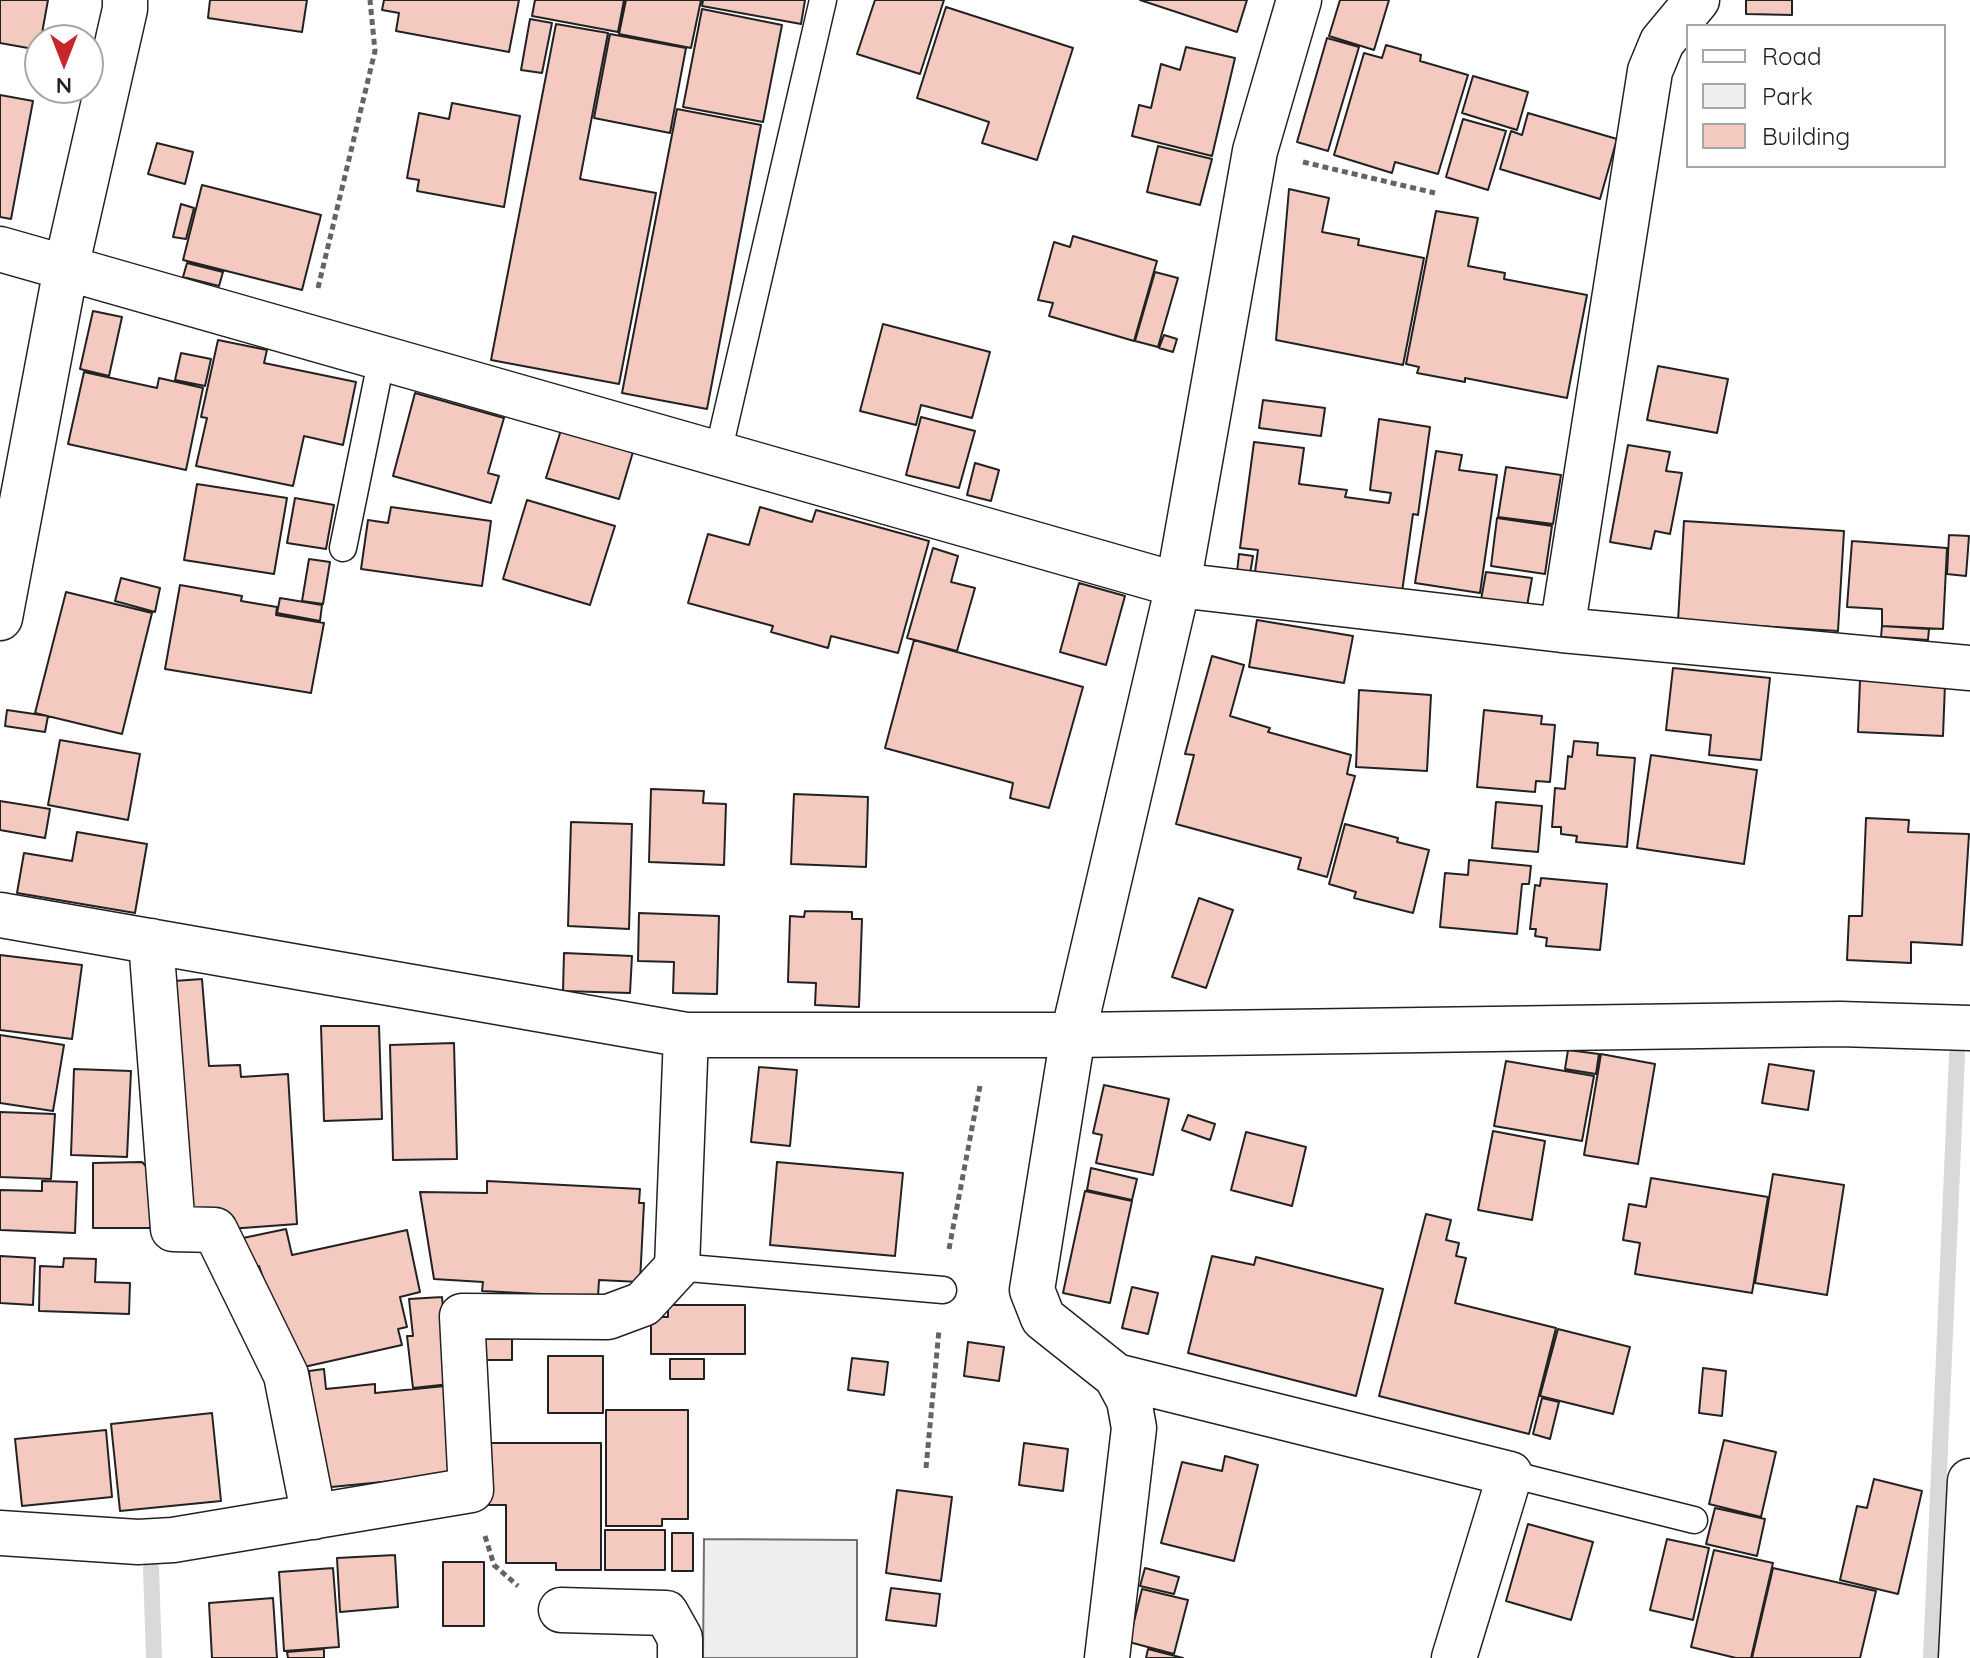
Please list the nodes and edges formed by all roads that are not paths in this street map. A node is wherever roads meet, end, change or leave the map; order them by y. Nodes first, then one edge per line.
1 (125, 0) edge
2 (823, 0) edge
3 (1299, 0) edge
4 (1697, 0) edge
5 (0, 249) edge
6 (66, 268) junction
7 (382, 357) junction
8 (718, 453) junction
9 (343, 548) dead end
10 (1178, 585) junction
11 (0, 618) edge
12 (1562, 630) junction
13 (1970, 668) edge
14 (0, 915) edge
15 (151, 941) junction
16 (1970, 1028) edge
17 (686, 1035) junction
18 (1073, 1035) junction
19 (677, 1267) junction
20 (943, 1290) dead end
21 (1116, 1376) junction
22 (1510, 1474) junction
23 (1970, 1481) edge
24 (314, 1517) junction
25 (1694, 1520) dead end
26 (0, 1533) edge
27 (561, 1610) road end
28 (680, 1658) edge
29 (1107, 1658) edge
30 (1454, 1658) edge
31 (1961, 1658) edge

1 - 6 street
2 - 8 lane
3 - 10 street
4 - 12 street
5 - 6 street
6 - 7 street
6 - 11 street
7 - 8 street
7 - 9 lane
8 - 10 street
10 - 12 street
10 - 18 street
12 - 13 street
14 - 15 street
15 - 17 street
15 - 24 street
16 - 18 street
17 - 18 street
17 - 19 street
18 - 21 street
19 - 20 lane
19 - 24 street
21 - 22 street
21 - 29 street
22 - 25 lane
22 - 30 street
23 - 31 street
24 - 26 street
27 - 28 street

